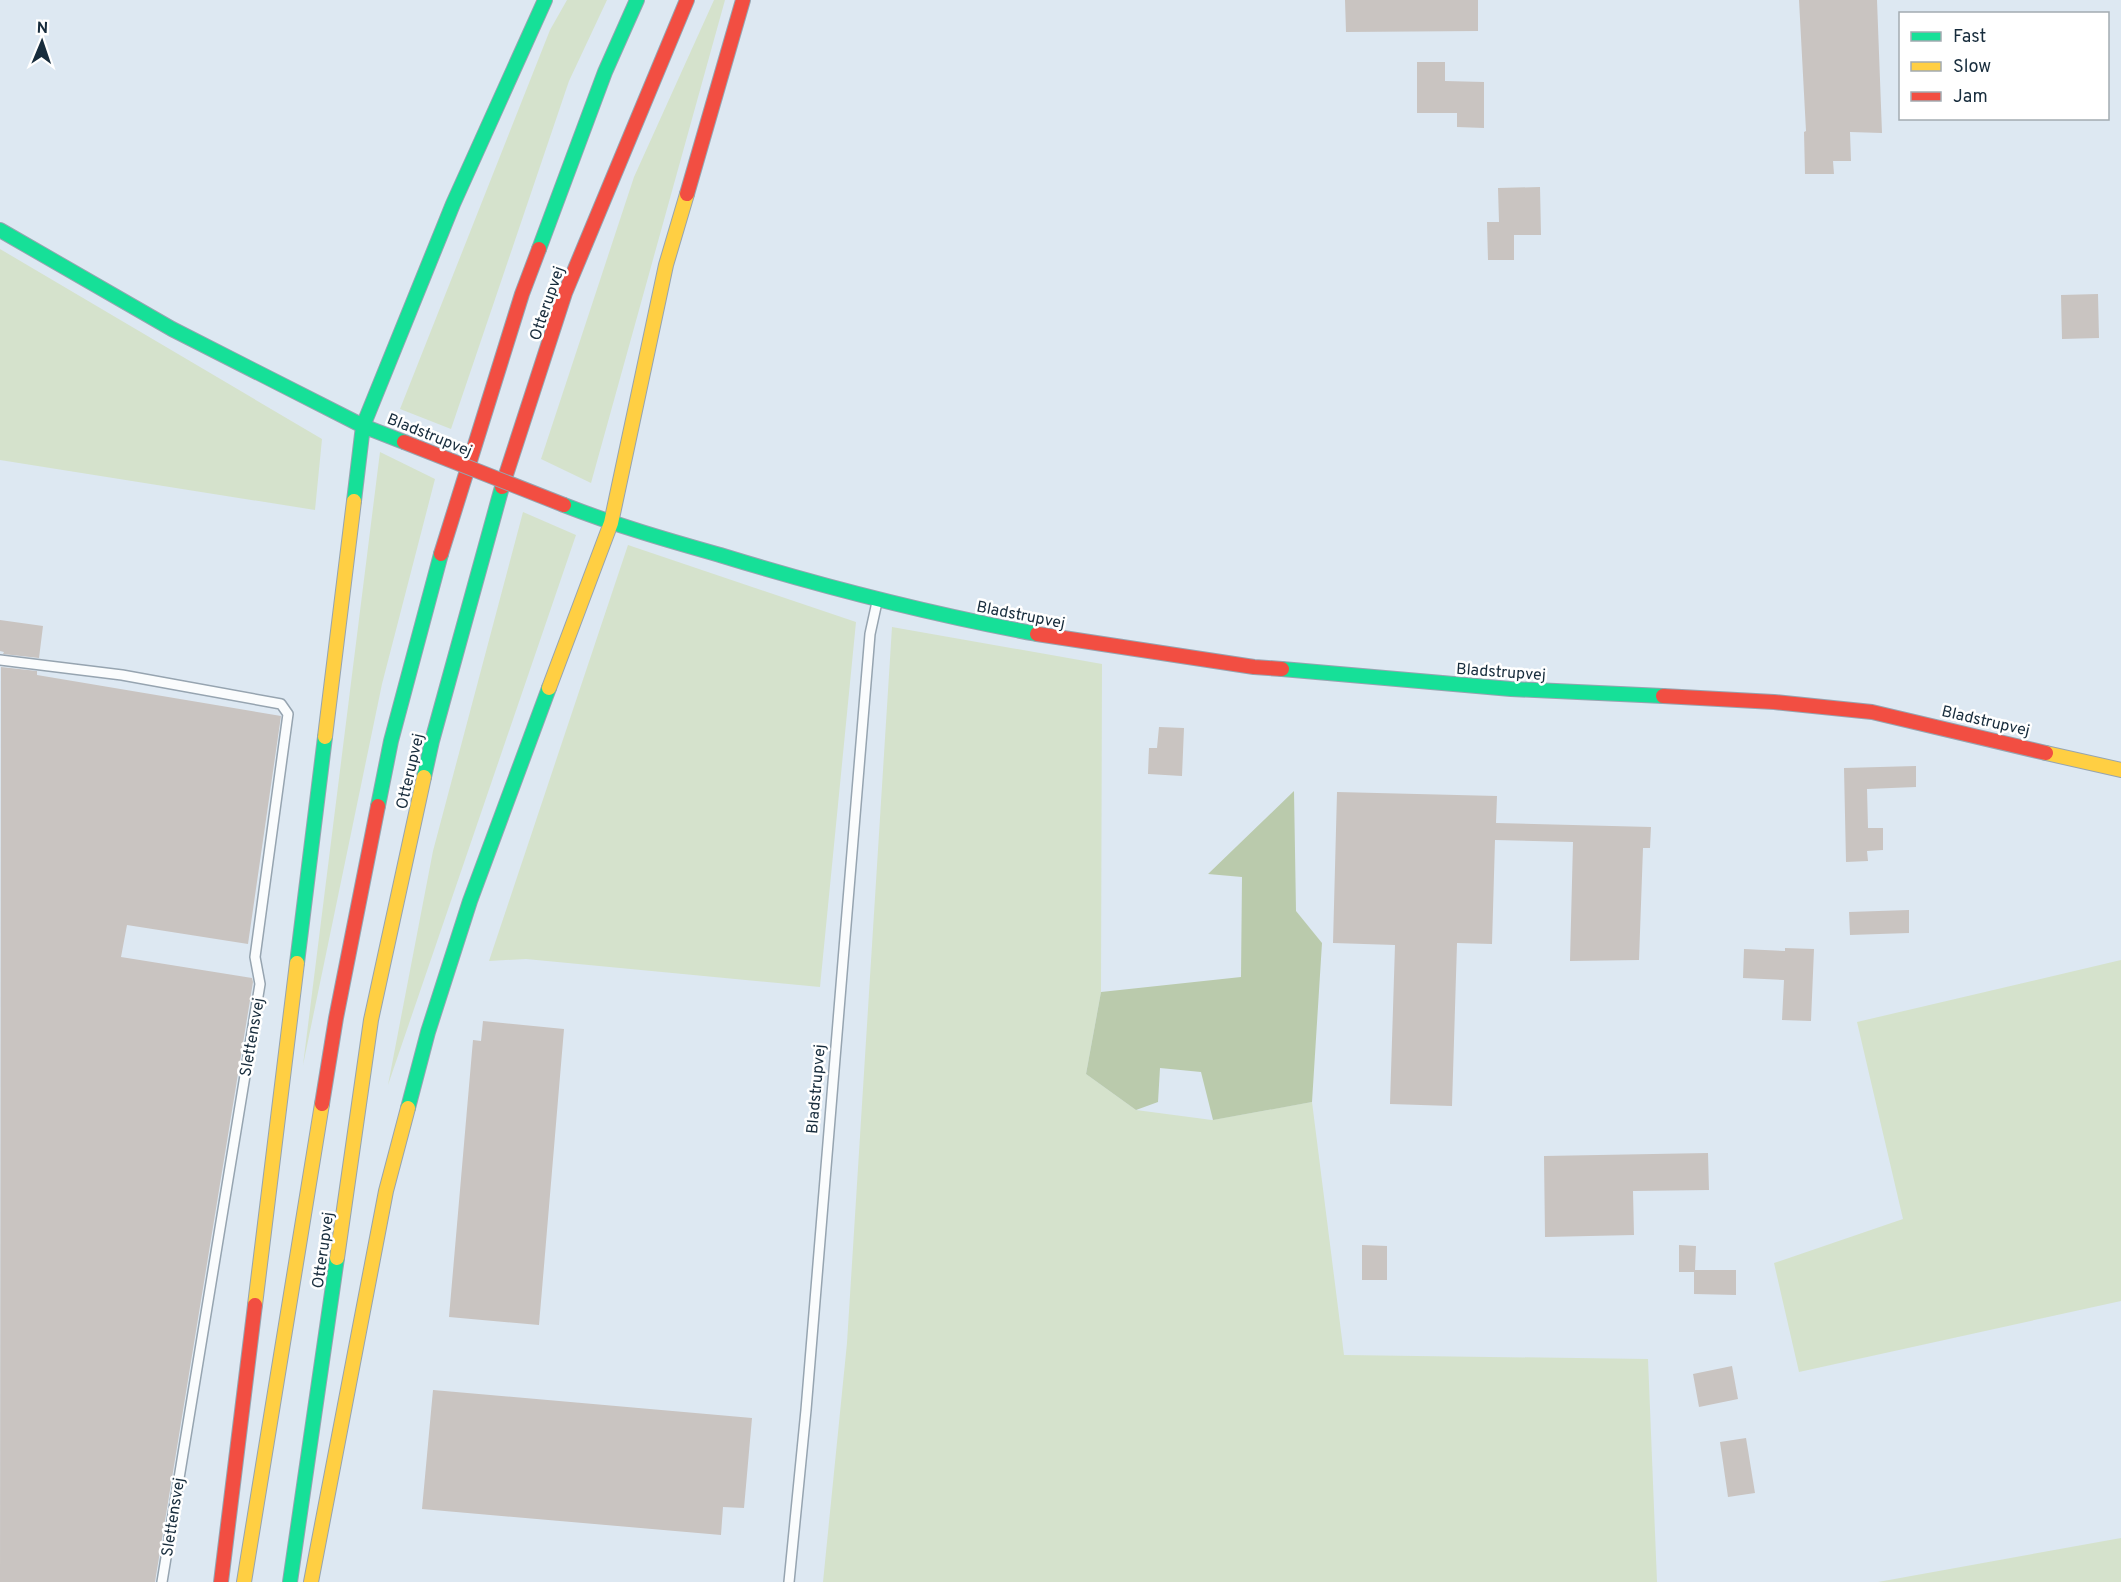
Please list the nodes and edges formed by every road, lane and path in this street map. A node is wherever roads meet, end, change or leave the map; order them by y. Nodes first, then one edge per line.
1 (546, 0) edge
2 (637, 0) edge
3 (687, 0) edge
4 (743, 0) edge
5 (0, 230) edge
6 (363, 426) junction
7 (611, 523) junction
8 (878, 600) junction
9 (0, 660) edge
10 (2121, 770) edge
11 (162, 1582) edge
12 (221, 1582) edge
13 (244, 1582) edge
14 (290, 1582) edge
15 (311, 1582) edge
16 (789, 1582) edge

1 - 6 main road
2 - 13 main road, Otterupvej
3 - 14 main road, Otterupvej
4 - 7 main road
5 - 6 main road, Bladstrupvej
6 - 7 main road, Bladstrupvej, bridge
6 - 12 main road
7 - 8 main road, Bladstrupvej
7 - 15 main road
8 - 10 main road, Bladstrupvej
8 - 16 lane, Bladstrupvej
9 - 11 lane, Slettensvej

